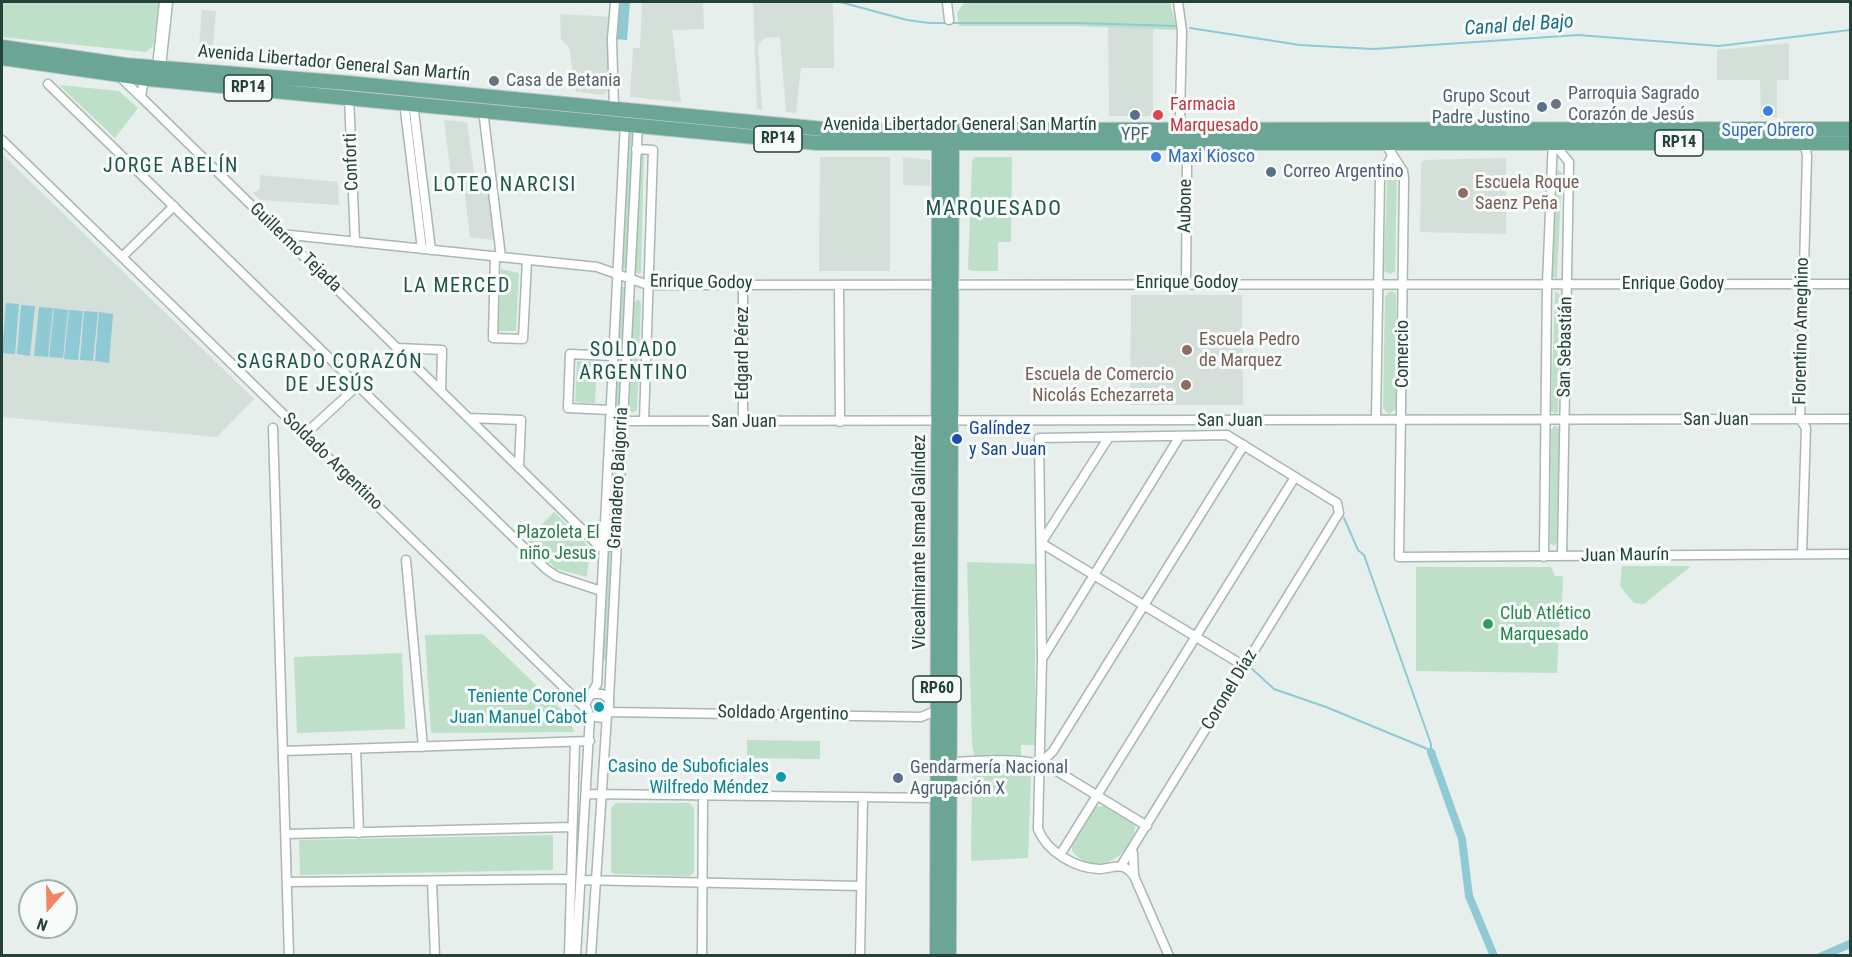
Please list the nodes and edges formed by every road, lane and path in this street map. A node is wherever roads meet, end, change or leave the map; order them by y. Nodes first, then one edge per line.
1 (166, 2) edge
2 (615, 2) edge
3 (947, 2) edge
4 (1178, 2) edge
5 (950, 20) dead end
6 (2, 47) edge
7 (2, 58) edge
8 (159, 67) junction
9 (119, 75) junction
10 (148, 79) junction
11 (348, 83) junction
12 (48, 84) dead end
13 (141, 97) junction
14 (349, 98) junction
15 (408, 103) junction
16 (483, 110) junction
17 (626, 110) junction
18 (631, 125) junction
19 (946, 129) junction
20 (1115, 129) junction
21 (1136, 129) junction
22 (1182, 129) junction
23 (1384, 129) junction
24 (1851, 129) edge
25 (1553, 136) junction
26 (1804, 136) junction
27 (2, 140) edge
28 (1851, 143) edge
29 (1115, 144) junction
30 (1136, 144) junction
31 (1182, 144) junction
32 (945, 145) junction
33 (636, 149) junction
34 (1388, 150) junction
35 (174, 206) junction
36 (281, 234) junction
37 (355, 242) junction
38 (427, 249) junction
39 (122, 257) junction
40 (498, 257) junction
41 (527, 260) junction
42 (617, 274) junction
43 (630, 278) junction
44 (1186, 283) junction
45 (945, 284) junction
46 (1378, 284) junction
47 (1403, 284) junction
48 (1547, 284) junction
49 (1803, 284) junction
50 (1851, 284) edge
51 (648, 285) junction
52 (743, 285) junction
53 (839, 285) junction
54 (1567, 285) junction
55 (398, 348) junction
56 (613, 356) junction
57 (358, 386) junction
58 (441, 391) junction
59 (610, 410) junction
60 (469, 418) junction
61 (1800, 419) junction
62 (1851, 419) edge
63 (1376, 420) junction
64 (1403, 420) junction
65 (1545, 420) junction
66 (610, 421) junction
67 (622, 421) junction
68 (644, 421) junction
69 (1565, 421) junction
70 (742, 422) junction
71 (840, 422) junction
72 (945, 422) junction
73 (273, 428) dead end
74 (304, 435) junction
75 (1180, 436) junction
76 (1109, 437) junction
77 (1244, 445) junction
78 (519, 467) junction
79 (1295, 477) junction
80 (1041, 543) junction
81 (604, 547) junction
82 (616, 547) junction
83 (1802, 554) junction
84 (1851, 554) edge
85 (1544, 556) junction
86 (1562, 556) junction
87 (1400, 557) joint
88 (406, 560) dead end
89 (1094, 574) junction
90 (600, 591) junction
91 (1146, 606) junction
92 (1197, 637) junction
93 (1042, 659) junction
94 (1244, 666) junction
95 (593, 694) junction
96 (950, 696) junction
97 (609, 699) junction
98 (938, 710) junction
99 (588, 712) junction
100 (608, 714) junction
101 (590, 741) junction
102 (575, 742) junction
103 (423, 747) junction
104 (356, 749) junction
105 (283, 752) junction
106 (943, 762) junction
107 (1040, 764) junction
108 (586, 794) junction
109 (601, 794) junction
110 (703, 795) junction
111 (1098, 796) junction
112 (863, 797) junction
113 (937, 798) junction
114 (1147, 826) junction
115 (572, 827) junction
116 (358, 833) junction
117 (285, 834) junction
118 (1133, 848) junction
119 (572, 849) junction
120 (583, 849) junction
121 (597, 849) junction
122 (1060, 855) junction
123 (1121, 866) junction
124 (1134, 876) junction
125 (571, 879) junction
126 (581, 880) junction
127 (432, 881) junction
128 (595, 881) junction
129 (287, 882) junction
130 (702, 883) junction
131 (861, 886) junction
132 (289, 956) edge
133 (435, 956) edge
134 (569, 956) edge
135 (576, 956) edge
136 (591, 956) edge
137 (702, 956) edge
138 (860, 956) edge
139 (937, 956) edge
140 (949, 956) edge
141 (1169, 956) edge

1 - 8 main road
2 - 17 street, Granadero Baigorria
3 - 5 street
4 - 22 street, Aubone
6 - 8 main road, Avenida Libertador General San Martín / RP14
7 - 9 main road, Avenida Libertador General San Martín / RP14
8 - 10 main road
8 - 11 main road, Avenida Libertador General San Martín / RP14
9 - 10 main road, Avenida Libertador General San Martín / RP14
9 - 13 street, Guillermo Tejada
10 - 13 street
10 - 14 main road, Avenida Libertador General San Martín / RP14
11 - 14 street, Conforti
11 - 17 main road, Avenida Libertador General San Martín / RP14
12 - 35 street
13 - 36 street, Guillermo Tejada
14 - 15 main road, Avenida Libertador General San Martín / RP14
14 - 37 street, Conforti
15 - 16 main road, Avenida Libertador General San Martín / RP14
15 - 38 street
16 - 18 main road, Avenida Libertador General San Martín / RP14
16 - 40 street
17 - 18 street, Granadero Baigorria
17 - 18 street, Granadero Baigorria
17 - 19 main road, Avenida Libertador General San Martín / RP14
18 - 32 main road, Avenida Libertador General San Martín / RP14
18 - 33 street, Granadero Baigorria
18 - 42 street, Granadero Baigorria
19 - 20 main road, Avenida Libertador General San Martín / RP14
19 - 32 main road, Vicealmirante Ismael Galíndez / RP60
20 - 21 main road, Avenida Libertador General San Martín / RP14
20 - 29 main road
21 - 22 main road, Avenida Libertador General San Martín / RP14
21 - 30 main road
22 - 23 main road, Avenida Libertador General San Martín / RP14
22 - 31 street, Aubone
23 - 25 main road, Avenida Libertador General San Martín / RP14
23 - 34 street, Comercio
24 - 26 main road, Avenida Libertador General San Martín / RP14
25 - 26 main road, Avenida Libertador General San Martín / RP14
25 - 34 main road, Avenida Libertador General San Martín / RP14
25 - 48 street, San Sebastián
25 - 54 street, San Sebastián
26 - 28 main road, Avenida Libertador General San Martín / RP14
26 - 49 street, Florentino Ameghino
27 - 39 street, Soldado Argentino
29 - 30 main road, Avenida Libertador General San Martín / RP14
29 - 32 main road, Avenida Libertador General San Martín / RP14
30 - 31 main road, Avenida Libertador General San Martín / RP14
31 - 34 main road, Avenida Libertador General San Martín / RP14
31 - 44 street, Aubone
32 - 45 main road, Vicealmirante Ismael Galíndez / RP60
33 - 43 street, Granadero Baigorria
33 - 51 street, Granadero Baigorria
34 - 46 street, Comercio
34 - 47 street, Comercio
35 - 39 street
35 - 57 street
36 - 37 street, Enrique Godoy
36 - 55 street, Guillermo Tejada
37 - 38 street, Enrique Godoy
38 - 40 street, Enrique Godoy
39 - 74 street, Soldado Argentino
40 - 41 street, Enrique Godoy
40 - 41 street
41 - 42 street, Enrique Godoy
42 - 43 street, Enrique Godoy
42 - 56 street, Granadero Baigorria
43 - 51 street, Enrique Godoy
43 - 67 street, Granadero Baigorria
44 - 45 street, Enrique Godoy
44 - 46 street, Enrique Godoy
45 - 53 street, Enrique Godoy
45 - 72 main road, Vicealmirante Ismael Galíndez / RP60
46 - 47 street, Enrique Godoy
46 - 63 street, Comercio
47 - 48 street, Enrique Godoy
47 - 64 street, Comercio
48 - 54 street, Enrique Godoy
48 - 65 street, San Sebastián
49 - 50 street, Enrique Godoy
49 - 54 street, Enrique Godoy
49 - 61 street, Florentino Ameghino
51 - 52 street, Enrique Godoy
51 - 68 street, Granadero Baigorria
52 - 53 street, Enrique Godoy
52 - 70 street, Edgard Pérez
53 - 71 street
54 - 69 street, San Sebastián
55 - 58 street, Guillermo Tejada
55 - 58 street
56 - 59 street, Granadero Baigorria
56 - 59 street, Granadero Baigorria
57 - 74 street
57 - 90 street
58 - 60 street, Guillermo Tejada
59 - 66 street, Granadero Baigorria
60 - 78 street, Guillermo Tejada
60 - 78 street
61 - 62 street, San Juan
61 - 69 street, San Juan
61 - 83 street, Florentino Ameghino
63 - 64 street, San Juan
63 - 72 street, San Juan
64 - 65 street, San Juan
64 - 87 street, Comercio
65 - 69 street, San Juan
65 - 85 street, San Sebastián
66 - 67 street, San Juan
66 - 81 street, Granadero Baigorria
67 - 68 street, San Juan
67 - 82 street, Granadero Baigorria
68 - 70 street, San Juan
69 - 86 street, San Sebastián
70 - 71 street, San Juan
71 - 72 street, San Juan
72 - 96 main road, Vicealmirante Ismael Galíndez / RP60
72 - 98 main road, Vicealmirante Ismael Galíndez / RP60
73 - 105 street
74 - 99 street, Soldado Argentino
75 - 76 street
75 - 77 street
75 - 89 street
76 - 80 street
76 - 80 street
77 - 79 street
77 - 91 street
78 - 81 street, Guillermo Tejada
79 - 92 street
79 - 94 street, Coronel Díaz
80 - 89 street
80 - 93 street
81 - 82 street
81 - 90 street, Granadero Baigorria
82 - 97 street, Granadero Baigorria
83 - 84 street, Juan Maurín
83 - 86 street, Juan Maurín
85 - 86 street, Juan Maurín
85 - 87 street, Juan Maurín
88 - 103 street
89 - 91 street
89 - 93 street
90 - 95 street, Granadero Baigorria
91 - 92 street
91 - 107 street
92 - 94 street
92 - 111 street
93 - 107 street
94 - 114 street, Coronel Díaz
95 - 97 street
95 - 99 street, Granadero Baigorria
96 - 98 street
96 - 106 main road, Vicealmirante Ismael Galíndez / RP60
97 - 100 street, Granadero Baigorria
98 - 100 street, Soldado Argentino
98 - 106 main road, Vicealmirante Ismael Galíndez / RP60
99 - 100 street
99 - 101 street
100 - 109 street, Granadero Baigorria
101 - 102 street
101 - 108 street
102 - 103 street
102 - 115 street
103 - 104 street
104 - 105 street
104 - 116 street
105 - 117 street
106 - 107 street
106 - 113 main road, Vicealmirante Ismael Galíndez / RP60
106 - 140 main road, Vicealmirante Ismael Galíndez / RP60
107 - 111 street
107 - 122 street
108 - 109 street
108 - 120 street
109 - 110 street
109 - 121 street, Granadero Baigorria
110 - 112 street
110 - 130 street
111 - 114 street
111 - 122 street
112 - 113 street
112 - 131 street
113 - 139 main road, Vicealmirante Ismael Galíndez / RP60
114 - 118 street, Coronel Díaz
115 - 116 street
115 - 119 street
116 - 117 street
117 - 129 street
118 - 123 street, Coronel Díaz
118 - 124 street
119 - 120 street
119 - 125 street
120 - 121 street
120 - 126 street
121 - 128 street, Granadero Baigorria
122 - 123 street
123 - 124 street
124 - 141 street
125 - 127 street
125 - 134 street
126 - 128 street
126 - 135 street
127 - 129 street
127 - 133 street
128 - 130 street
128 - 136 street, Granadero Baigorria
129 - 132 street
130 - 131 street
130 - 137 street
131 - 138 street

